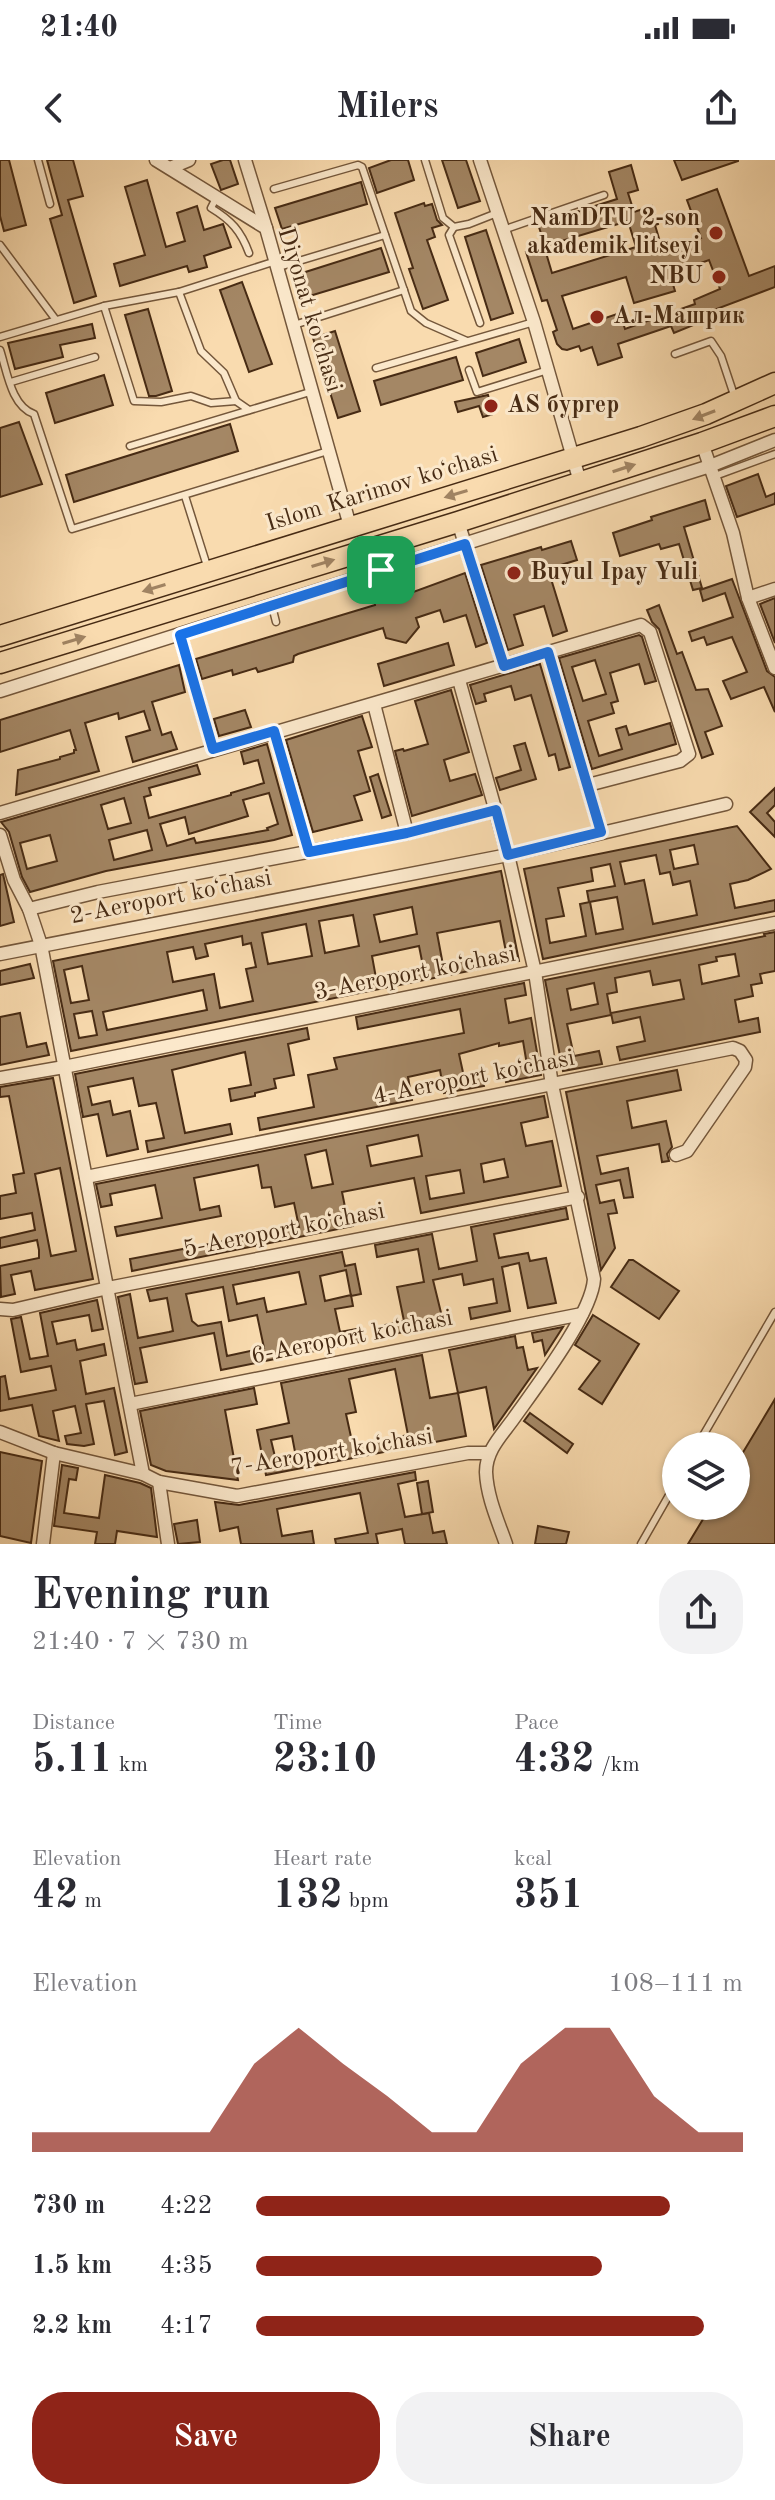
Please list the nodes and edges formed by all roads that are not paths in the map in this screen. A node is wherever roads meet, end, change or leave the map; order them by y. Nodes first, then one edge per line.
1 (38, 160) edge
2 (156, 160) edge
3 (189, 160) edge
4 (245, 160) edge
5 (425, 160) edge
6 (480, 160) edge
7 (170, 168) junction
8 (274, 189) dead end
9 (604, 195) dead end
10 (217, 196) junction
11 (50, 204) dead end
12 (497, 213) junction
13 (454, 227) junction
14 (266, 228) junction
15 (503, 230) junction
16 (385, 235) junction
17 (0, 245) edge
18 (249, 253) dead end
19 (278, 264) junction
20 (404, 290) junction
21 (179, 292) junction
22 (104, 306) junction
23 (56, 320) junction
24 (534, 322) junction
25 (480, 323) dead end
26 (294, 325) junction
27 (0, 337) edge
28 (467, 341) junction
29 (0, 350) edge
30 (675, 354) dead end
31 (95, 357) dead end
32 (376, 368) dead end
33 (469, 370) dead end
34 (548, 370) junction
35 (11, 382) junction
36 (775, 383) edge
37 (310, 392) junction
38 (236, 401) junction
39 (736, 401) junction
40 (249, 410) junction
41 (775, 416) edge
42 (775, 440) edge
43 (702, 443) junction
44 (130, 446) dead end
45 (329, 451) junction
46 (775, 454) edge
47 (573, 459) junction
48 (712, 471) junction
49 (580, 482) junction
50 (185, 496) junction
51 (458, 522) junction
52 (350, 526) junction
53 (465, 544) junction
54 (375, 547) junction
55 (381, 570) junction
56 (208, 571) junction
57 (775, 589) edge
58 (748, 598) junction
59 (271, 605) junction
60 (276, 622) dead end
61 (180, 635) junction
62 (0, 636) edge
63 (548, 652) junction
64 (0, 663) edge
65 (504, 666) junction
66 (775, 668) edge
67 (459, 680) junction
68 (0, 691) edge
69 (374, 704) junction
70 (274, 731) junction
71 (213, 749) junction
72 (588, 785) junction
73 (726, 804) dead end
74 (496, 810) junction
75 (0, 813) edge
76 (601, 832) junction
77 (407, 833) junction
78 (0, 835) edge
79 (309, 852) junction
80 (508, 855) junction
81 (29, 909) junction
82 (775, 923) edge
83 (41, 945) junction
84 (0, 954) edge
85 (535, 972) junction
86 (64, 1067) junction
87 (0, 1078) edge
88 (552, 1085) junction
89 (676, 1155) dead end
90 (86, 1177) junction
91 (578, 1197) junction
92 (108, 1288) junction
93 (0, 1309) edge
94 (775, 1312) edge
95 (582, 1314) junction
96 (130, 1404) junction
97 (0, 1432) edge
98 (705, 1432) edge
99 (54, 1453) junction
100 (489, 1453) junction
101 (143, 1474) junction
102 (159, 1482) junction
103 (662, 1507) edge
104 (43, 1544) edge
105 (168, 1544) edge
106 (506, 1544) edge
107 (641, 1544) edge

1 - 11 lane
2 - 7 street, Diyonat ko'chasi
3 - 7 street
4 - 14 street
5 - 13 lane
6 - 12 street
7 - 10 street, Diyonat ko'chasi
8 - 16 lane
9 - 15 lane
10 - 14 street, Diyonat ko'chasi
10 - 18 lane
12 - 13 lane
12 - 15 street
13 - 25 lane
14 - 19 street, Diyonat ko'chasi
15 - 24 street
16 - 19 lane
16 - 20 lane
17 - 23 lane
19 - 21 lane
19 - 26 street, Diyonat ko'chasi
20 - 26 lane
20 - 28 lane
21 - 22 lane
21 - 38 lane
22 - 23 lane
22 - 38 lane
23 - 27 lane
24 - 28 lane
24 - 34 street
26 - 37 street, Diyonat ko'chasi
28 - 32 lane
29 - 35 lane
30 - 39 lane
31 - 35 lane
33 - 34 lane
34 - 47 street
35 - 50 lane
36 - 39 highway, Islom Karimov koʻchasi
37 - 40 lane
37 - 45 street, Diyonat ko'chasi
38 - 40 lane
39 -> 47 highway, Islom Karimov koʻchasi
40 - 44 lane
41 - 43 highway
42 - 48 street
43 - 48 street
49 -> 43 highway
45 - 50 lane
45 - 52 street, Diyonat ko'chasi
46 - 48 lane
47 - 49 street
47 -> 52 highway, Islom Karimov koʻchasi
48 - 53 street
48 - 58 street
49 - 51 highway
50 - 56 lane
51 - 53 street
51 - 54 highway
52 - 56 highway, Islom Karimov koʻchasi
53 - 55 street
53 - 65 street
54 - 55 lane
64 -> 54 highway
55 - 59 street
56 -> 62 highway, Islom Karimov koʻchasi
57 - 58 street
58 - 66 street
59 - 60 lane
59 - 61 street
61 - 68 street
61 - 71 street
63 - 65 street
63 - 72 street
63 - 72 street
65 - 67 street
67 - 69 street
67 - 74 street
69 - 70 street
69 - 77 street
70 - 71 street
70 - 79 street
71 - 75 street
72 - 76 street
73 - 76 street, 2-Aeroport koʻchasi
74 - 77 street
74 - 80 street
76 - 80 street, 2-Aeroport koʻchasi
77 - 79 street
78 - 81 street
79 - 81 street
80 - 83 street, 2-Aeroport koʻchasi
80 - 85 street
81 - 83 street
82 - 85 street, 3-Aeroport koʻchasi
83 - 84 street, 2-Aeroport koʻchasi
83 - 86 street
85 - 86 street, 3-Aeroport koʻchasi
85 - 88 street
86 - 87 street, 3-Aeroport koʻchasi
86 - 90 street
88 - 89 street, 4-Aeroport koʻchasi
88 - 90 street, 4-Aeroport koʻchasi
88 - 91 street
90 - 92 street
91 - 92 street, 5-Aeroport koʻchasi
91 - 95 street
92 - 93 street, 5-Aeroport koʻchasi
92 - 96 street
94 - 98 lane
95 - 96 street, 6-Aeroport koʻchasi
95 - 100 street
96 - 101 street
97 - 99 street, 7-Aeroport koʻchasi
99 - 101 street, 7-Aeroport koʻchasi
99 - 104 street
100 - 102 street, 7-Aeroport koʻchasi
100 - 106 street
101 - 102 street, 7-Aeroport koʻchasi
102 - 105 street
103 - 107 lane

